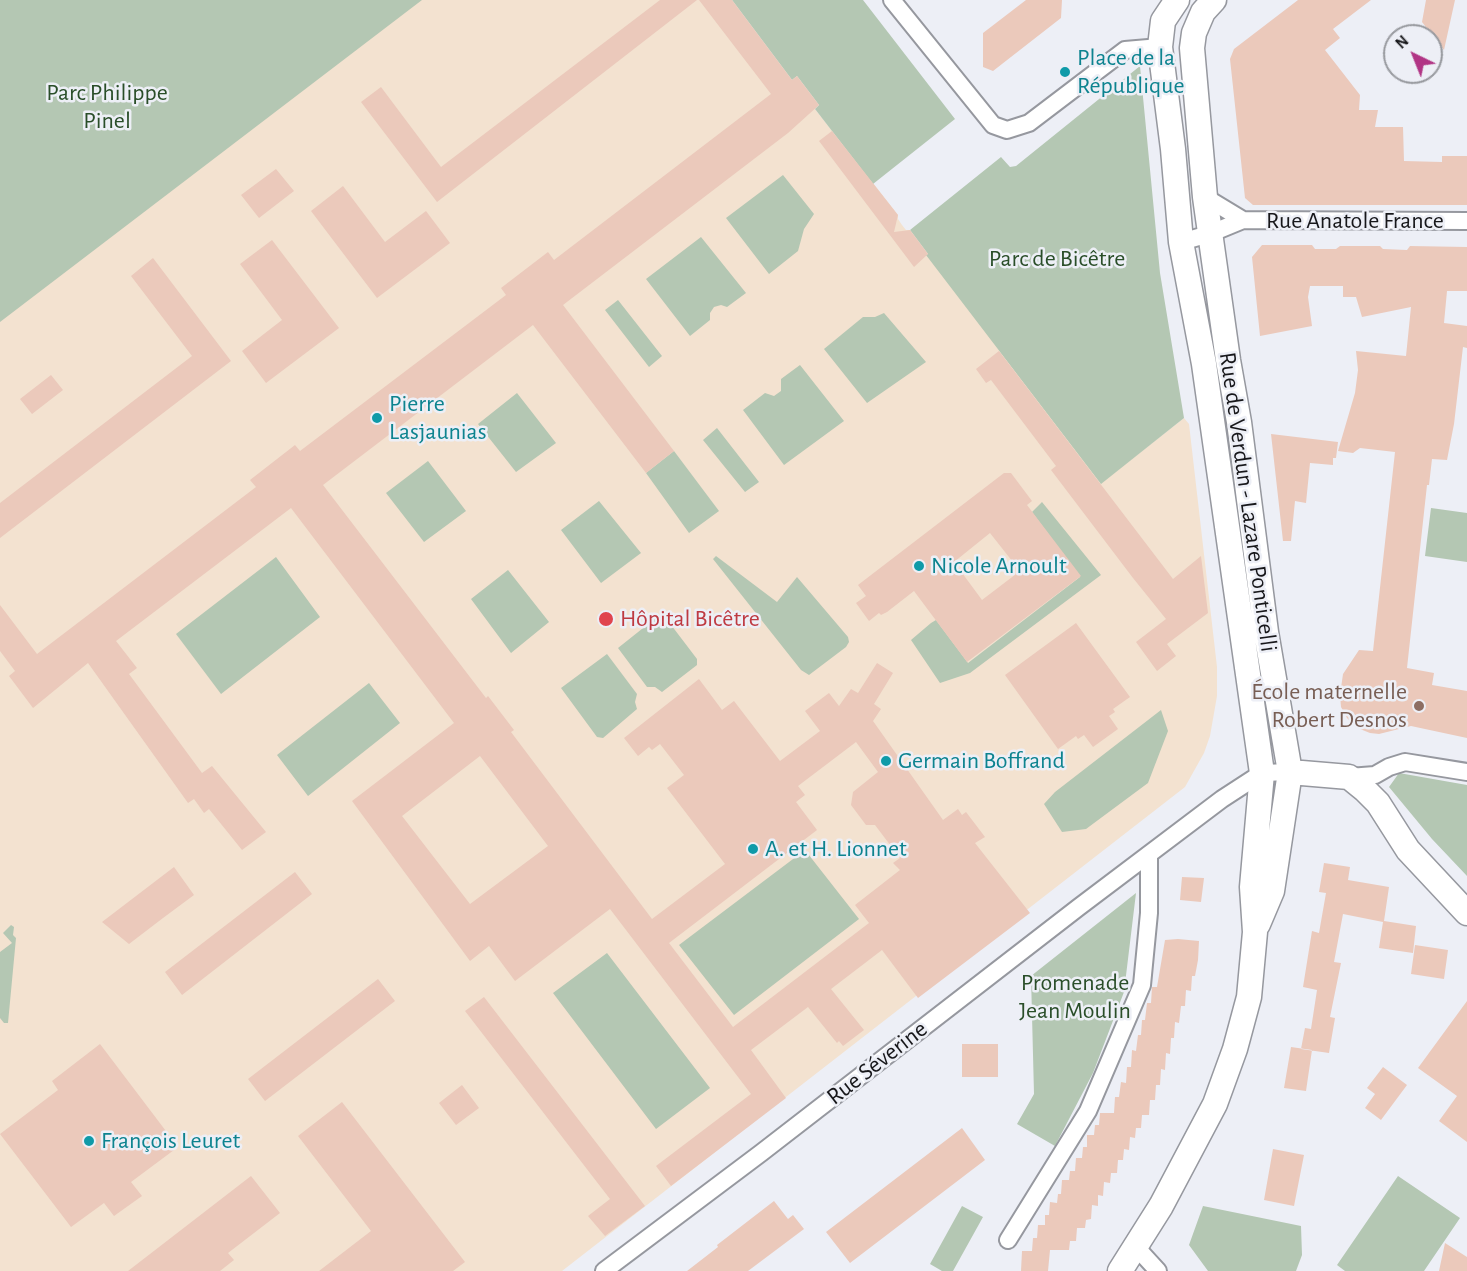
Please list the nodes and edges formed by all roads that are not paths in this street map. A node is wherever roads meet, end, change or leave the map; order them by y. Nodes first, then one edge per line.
1 (892, 0) edge
2 (1177, 0) edge
3 (1214, 0) edge
4 (1160, 47) junction
5 (1205, 197) junction
6 (1243, 220) junction
7 (1467, 221) edge
8 (1209, 234) junction
9 (1181, 242) junction
10 (1290, 772) junction
11 (1467, 772) edge
12 (1262, 773) junction
13 (1349, 777) junction
14 (1149, 854) junction
15 (1467, 913) edge
16 (1255, 932) junction
17 (1008, 1240) dead end
18 (1136, 1247) junction
19 (1122, 1270) edge
20 (604, 1271) edge
21 (1158, 1271) edge

1 - 4 street
2 - 4 main road, Rue de Verdun - Lazare Ponticelli
3 - 5 main road, Rue de Verdun - Lazare Ponticelli
4 - 9 main road, Rue de Verdun - Lazare Ponticelli
5 - 6 street, Rue Anatole France
5 - 8 main road, Rue de Verdun - Lazare Ponticelli
6 - 7 street, Rue Anatole France
6 - 8 street, Rue Anatole France
8 - 9 street, Rue Anatole France
8 - 10 main road, Rue de Verdun - Lazare Ponticelli
9 - 12 main road, Rue de Verdun - Lazare Ponticelli
10 - 12 street
10 - 13 main road
10 - 16 main road, Rue de Verdun - Lazare Ponticelli
11 - 13 street
12 - 14 street, Rue Séverine
12 - 16 main road, Rue de Verdun - Lazare Ponticelli
13 - 15 main road
14 - 17 street
14 - 20 street, Rue Séverine
16 - 18 main road
18 - 19 main road
18 - 21 street

